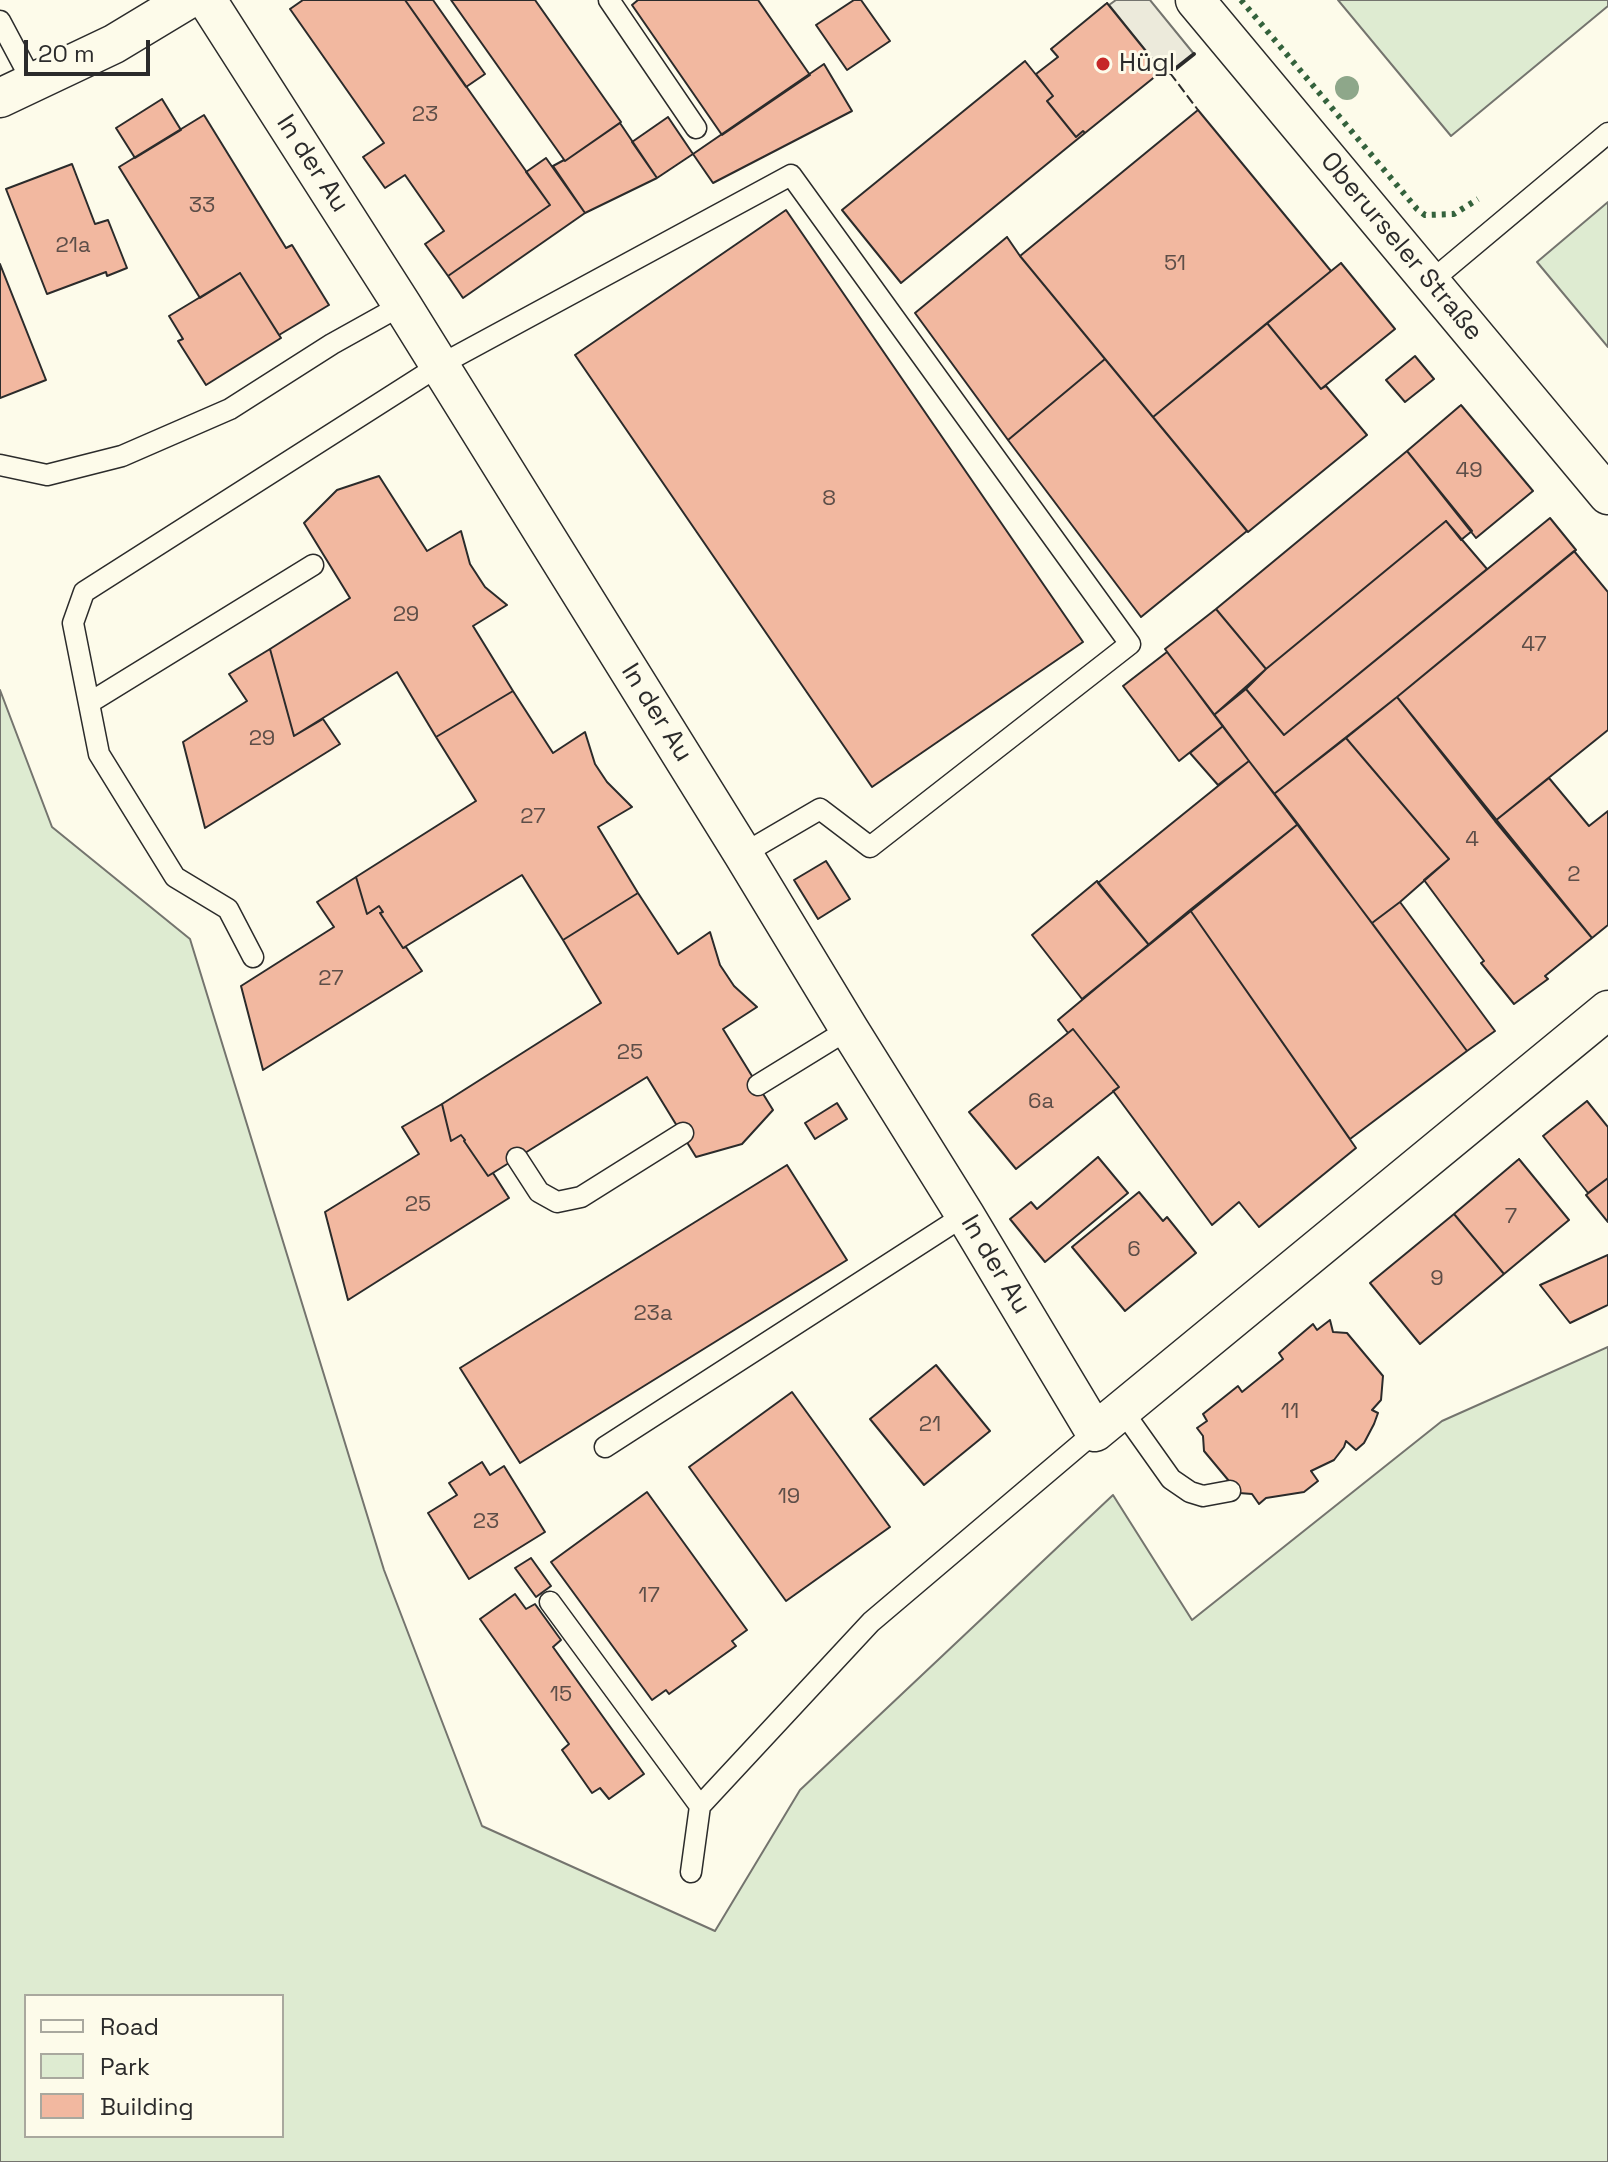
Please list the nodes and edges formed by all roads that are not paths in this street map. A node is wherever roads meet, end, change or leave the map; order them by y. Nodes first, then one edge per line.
1 (609, 0) edge
2 (1195, 0) edge
3 (189, 1) edge
4 (0, 21) edge
5 (17, 90) edge
6 (696, 128) dead end
7 (1608, 133) edge
8 (1430, 282) junction
9 (402, 305) junction
10 (440, 365) junction
11 (0, 465) edge
12 (1608, 495) edge
13 (313, 565) dead end
14 (89, 703) junction
15 (743, 854) junction
16 (253, 957) dead end
17 (1608, 1010) edge
18 (849, 1029) junction
19 (758, 1085) dead end
20 (683, 1133) dead end
21 (517, 1158) dead end
22 (965, 1215) junction
23 (1108, 1421) junction
24 (605, 1447) dead end
25 (1230, 1491) dead end
26 (550, 1602) dead end
27 (700, 1806) junction
28 (691, 1872) dead end

1 - 6 lane
2 - 8 street, Oberurseler Straße
3 - 5 street
3 - 9 street, In der Au
4 - 5 lane
7 - 8 lane
8 - 12 street, Oberurseler Straße
9 - 10 street, In der Au
9 - 11 lane
10 - 14 lane
10 - 15 street, In der Au
10 - 15 lane
13 - 14 lane
14 - 16 lane
15 - 18 street, In der Au
17 - 23 street
18 - 19 lane
18 - 22 street, In der Au
20 - 21 lane
22 - 23 street, In der Au
22 - 24 lane
23 - 25 lane
23 - 27 lane
26 - 27 lane
27 - 28 lane

